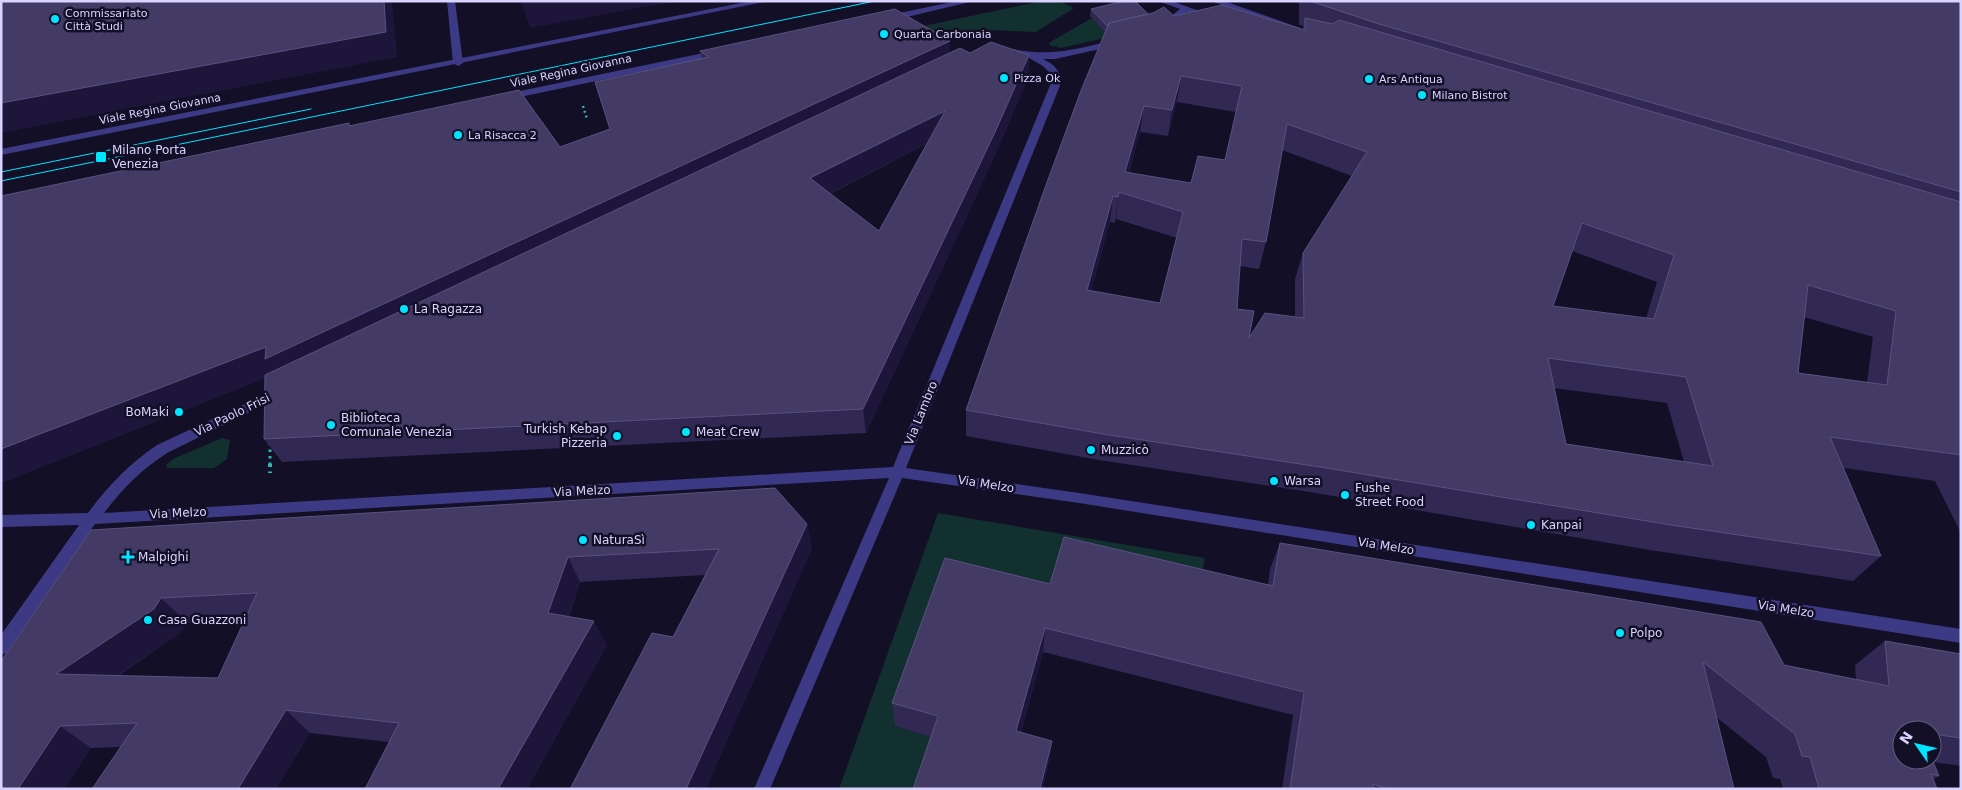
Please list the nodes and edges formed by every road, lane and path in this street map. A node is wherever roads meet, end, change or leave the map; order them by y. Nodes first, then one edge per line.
1 (451, 1) edge
2 (765, 1) edge
3 (970, 1) edge
4 (1162, 1) edge
5 (1215, 1) edge
6 (1226, 4) edge
7 (1185, 8) junction
8 (1219, 18) edge
9 (884, 19) edge
10 (1303, 30) edge
11 (1154, 31) edge
12 (1121, 41) edge
13 (729, 51) edge
14 (1005, 52) edge
15 (1020, 53) junction
16 (458, 63) junction
17 (496, 100) edge
18 (581, 100) dead end
19 (587, 119) dead end
20 (1, 152) edge
21 (286, 389) edge
22 (270, 435) edge
23 (897, 472) junction
24 (270, 473) dead end
25 (91, 519) junction
26 (1, 521) edge
27 (1961, 636) edge
28 (1, 648) edge
29 (762, 789) edge

1 - 16 street
2 - 16 street, Viale Regina Giovanna
3 - 9 street
4 - 7 street
5 - 6 street
6 - 10 street
7 - 8 street
7 - 11 street
12 - 15 street
13 - 17 street, Viale Regina Giovanna
14 - 15 street
15 - 23 street, Via Lambro
16 - 20 street, Viale Regina Giovanna
18 - 19 path
21 - 25 street, Via Paolo Frisi
22 - 24 path
23 - 25 street, Via Melzo
23 - 27 street, Via Melzo
23 - 29 street, Via Lambro
25 - 26 street, Via Melzo
25 - 28 street, Via Paolo Frisi

